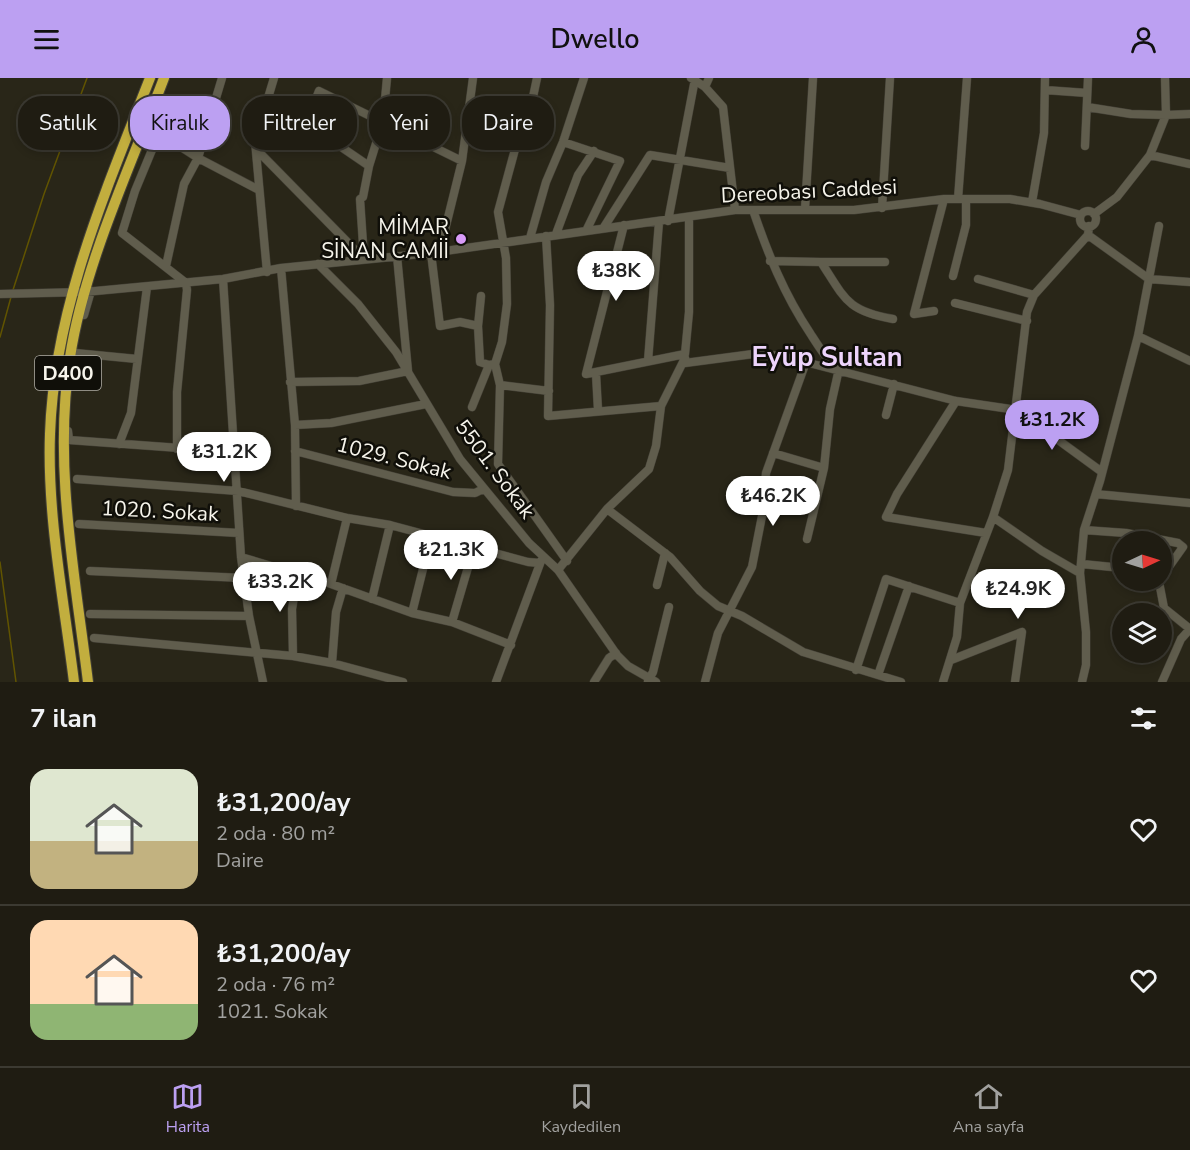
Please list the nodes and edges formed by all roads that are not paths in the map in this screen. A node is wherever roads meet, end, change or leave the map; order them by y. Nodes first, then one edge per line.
1 (150, 78) edge
2 (164, 78) edge
3 (222, 78) edge
4 (274, 78) edge
5 (387, 78) edge
6 (473, 78) edge
7 (537, 78) edge
8 (584, 78) edge
9 (709, 78) edge
10 (813, 78) edge
11 (890, 78) edge
12 (967, 78) edge
13 (1045, 78) edge
14 (1088, 78) edge
15 (1165, 78) edge
16 (693, 79) edge
17 (705, 87) junction
18 (1045, 90) junction
19 (1087, 93) junction
20 (268, 96) edge
21 (317, 96) edge
22 (330, 96) edge
23 (385, 96) edge
24 (1087, 107) junction
25 (1190, 114) edge
26 (1166, 115) junction
27 (563, 142) junction
28 (1085, 146) dead end
29 (256, 150) edge
30 (257, 150) edge
31 (346, 150) edge
32 (374, 150) edge
33 (440, 150) edge
34 (594, 151) junction
35 (1150, 155) junction
36 (198, 158) junction
37 (679, 160) junction
38 (462, 161) junction
39 (1190, 164) edge
40 (369, 166) junction
41 (730, 168) junction
42 (259, 190) junction
43 (962, 199) junction
44 (944, 200) junction
45 (1032, 202) junction
46 (882, 208) junction
47 (805, 209) junction
48 (735, 210) junction
49 (753, 210) junction
50 (1094, 214) junction
51 (1081, 215) junction
52 (689, 218) junction
53 (663, 221) junction
54 (624, 225) junction
55 (1089, 226) junction
56 (1159, 226) dead end
57 (603, 227) junction
58 (587, 229) junction
59 (556, 234) junction
60 (1088, 235) junction
61 (546, 236) junction
62 (530, 238) junction
63 (504, 242) junction
64 (436, 252) junction
65 (397, 256) junction
66 (364, 259) junction
67 (770, 261) junction
68 (821, 262) junction
69 (885, 262) dead end
70 (318, 264) junction
71 (166, 266) junction
72 (281, 268) junction
73 (267, 272) junction
74 (953, 276) dead end
75 (223, 279) junction
76 (978, 279) dead end
77 (1149, 279) junction
78 (1190, 282) edge
79 (186, 283) junction
80 (147, 287) junction
81 (88, 291) junction
82 (73, 292) junction
83 (0, 294) edge
84 (1034, 295) junction
85 (481, 296) dead end
86 (955, 303) dead end
87 (934, 311) dead end
88 (893, 319) dead end
89 (1026, 321) junction
90 (478, 326) junction
91 (1138, 336) junction
92 (75, 352) junction
93 (685, 354) junction
94 (137, 359) junction
95 (648, 361) junction
96 (1190, 361) edge
97 (806, 362) junction
98 (685, 363) junction
99 (492, 364) junction
100 (839, 369) junction
101 (408, 371) junction
102 (597, 374) junction
103 (290, 382) junction
104 (894, 384) junction
105 (500, 386) junction
106 (549, 391) junction
107 (956, 400) junction
108 (426, 404) junction
109 (661, 406) junction
110 (472, 407) dead end
111 (598, 410) junction
112 (1017, 410) junction
113 (886, 415) dead end
114 (296, 425) junction
115 (119, 444) junction
116 (177, 449) junction
117 (296, 451) junction
118 (235, 452) junction
119 (772, 453) junction
120 (824, 468) junction
121 (1102, 472) junction
122 (77, 479) dead end
123 (483, 489) junction
124 (238, 491) junction
125 (1096, 494) junction
126 (1190, 503) edge
127 (296, 506) junction
128 (607, 509) junction
129 (993, 517) junction
130 (347, 518) junction
131 (79, 524) dead end
132 (390, 525) junction
133 (1084, 530) junction
134 (239, 532) junction
135 (986, 532) junction
136 (1112, 532) edge
137 (431, 537) junction
138 (807, 539) dead end
139 (1172, 542) edge
140 (474, 547) junction
141 (665, 553) junction
142 (241, 557) junction
143 (542, 560) junction
144 (567, 561) junction
145 (1172, 562) edge
146 (1112, 568) edge
147 (1081, 569) junction
148 (558, 570) junction
149 (90, 571) dead end
150 (298, 573) junction
151 (243, 578) junction
152 (331, 584) junction
153 (657, 585) dead end
154 (909, 586) junction
155 (343, 588) junction
156 (1161, 591) edge
157 (372, 598) junction
158 (960, 603) junction
159 (669, 607) dead end
160 (728, 611) junction
161 (412, 613) junction
162 (90, 614) dead end
163 (249, 616) junction
164 (452, 622) junction
165 (1190, 629) edge
166 (94, 638) dead end
167 (512, 645) junction
168 (616, 653) junction
169 (257, 655) junction
170 (293, 656) junction
171 (951, 660) junction
172 (332, 663) junction
173 (856, 670) junction
174 (878, 675) junction
175 (651, 681) edge
176 (74, 682) edge
177 (88, 682) edge
178 (263, 682) edge
179 (403, 682) edge
180 (496, 682) edge
181 (594, 682) edge
182 (705, 682) edge
183 (901, 682) edge
184 (944, 682) edge
185 (1015, 682) edge
186 (1082, 682) edge
187 (1162, 682) edge

1 - 82 highway, D400
2 - 81 highway, D400
3 - 36 street
4 - 20 street
5 - 23 street
6 - 38 street
7 - 63 street
8 - 27 street
9 - 17 street
10 - 47 street
11 - 46 street
12 - 43 street
13 - 18 street
14 - 19 street
15 - 26 street
16 - 17 street
16 - 37 street
17 - 41 street
18 - 19 street
18 - 45 street
19 - 24 street
21 - 22 street
24 - 26 street
24 - 28 street
25 - 26 street
26 - 35 street
27 - 34 street
27 - 62 street
29 - 42 street
30 - 66 street
31 - 40 street
32 - 40 street
33 - 38 street
34 - 58 street
34 - 59 street
35 - 39 street
35 - 50 street
36 - 42 street
36 - 71 street
36 - 71 street
37 - 41 street
37 - 53 street
37 - 57 street
38 - 64 street
40 - 66 street
41 - 48 street
42 - 73 street
43 - 44 street, Dereobası Caddesi
43 - 45 street, Dereobası Caddesi
43 - 74 street
44 - 46 street, Dereobası Caddesi
44 - 87 street
45 - 51 street, Dereobası Caddesi
46 - 47 street, Dereobası Caddesi
47 - 49 street, Dereobası Caddesi
48 - 49 street, Dereobası Caddesi
48 - 52 street, Dereobası Caddesi
49 - 67 street
50 - 51 street
50 - 55 street
51 - 55 street
52 - 53 street, Dereobası Caddesi
52 - 93 street
53 - 54 street, Dereobası Caddesi
53 - 95 street
54 - 57 street, Dereobası Caddesi
54 - 102 street
55 - 60 street
56 - 77 street
57 - 58 street, Dereobası Caddesi
58 - 59 street, Dereobası Caddesi
59 - 61 street, Dereobası Caddesi
60 - 77 street
60 - 84 street
61 - 62 street, Dereobası Caddesi
61 - 106 street
62 - 63 street, Dereobası Caddesi
63 - 64 street, Dereobası Caddesi
63 - 99 street
64 - 65 street, Dereobası Caddesi
64 - 90 street
65 - 66 street, Dereobası Caddesi
65 - 101 street
66 - 70 street, Dereobası Caddesi
67 - 68 street
67 - 100 street
68 - 69 street
68 - 88 street
70 - 72 street, Dereobası Caddesi
70 - 101 street, 5501. Sokak
71 - 79 street
72 - 73 street, Dereobası Caddesi
72 - 103 street
73 - 75 street, Dereobası Caddesi
75 - 79 street, Dereobası Caddesi
75 - 118 street
76 - 84 street
77 - 78 street
77 - 91 street
79 - 80 street, Dereobası Caddesi
79 - 116 street
80 - 81 street, Dereobası Caddesi
80 - 94 street
81 - 82 street, Dereobası Caddesi
81 - 92 street
81 - 177 highway, D400
82 - 83 street, Dereobası Caddesi
82 - 176 highway, D400
84 - 89 street
85 - 90 street
86 - 89 street
89 - 112 street
90 - 99 street
91 - 96 street
91 - 121 street
92 - 94 street
92 - 115 street
93 - 95 street
93 - 98 street
94 - 115 street
95 - 102 street
97 - 98 street
97 - 100 street
97 - 119 street
98 - 109 street
99 - 105 street
99 - 110 street
100 - 104 street
100 - 120 street
101 - 103 street
101 - 108 street, 5501. Sokak
102 - 111 street
103 - 114 street
104 - 107 street
104 - 113 street
105 - 106 street
105 - 144 street
106 - 111 street
107 - 112 street
107 - 135 street
108 - 114 street
108 - 123 street, 5501. Sokak
109 - 111 street
109 - 128 street
112 - 121 street
112 - 129 street
114 - 117 street
115 - 116 street
116 - 118 street
117 - 123 street, 1029. Sokak
117 - 127 street
118 - 124 street
119 - 120 street
119 - 160 street
120 - 138 street
121 - 125 street
122 - 124 street
123 - 143 street, 5501. Sokak
124 - 127 street
124 - 134 street
125 - 126 street
125 - 133 street
127 - 130 street
128 - 141 street
128 - 144 street
129 - 135 street
129 - 147 street
130 - 132 street
130 - 152 street
131 - 134 street, 1020. Sokak
132 - 137 street
132 - 157 street
133 - 136 street
133 - 147 street
134 - 142 street
135 - 158 street
137 - 140 street
137 - 161 street
139 - 145 street
140 - 143 street
140 - 164 street
141 - 153 street
141 - 160 street
142 - 150 street
142 - 151 street
143 - 148 street, 5501. Sokak
143 - 167 street
144 - 148 street
146 - 147 street
147 - 186 street
148 - 168 street, 5501. Sokak
149 - 151 street
150 - 152 street
150 - 170 street
151 - 163 street
152 - 155 street
154 - 158 street
154 - 173 street
154 - 174 street
155 - 157 street
155 - 172 street
156 - 165 street
157 - 161 street
158 - 171 street
159 - 175 street
160 - 173 street
160 - 182 street
161 - 164 street
162 - 163 street
163 - 169 street
164 - 167 street
165 - 187 street
166 - 169 street
167 - 180 street
168 - 175 street, 5501. Sokak
168 - 181 street
169 - 170 street
169 - 178 street
170 - 172 street
171 - 184 street
171 - 185 street
172 - 179 street
173 - 174 street
174 - 183 street

